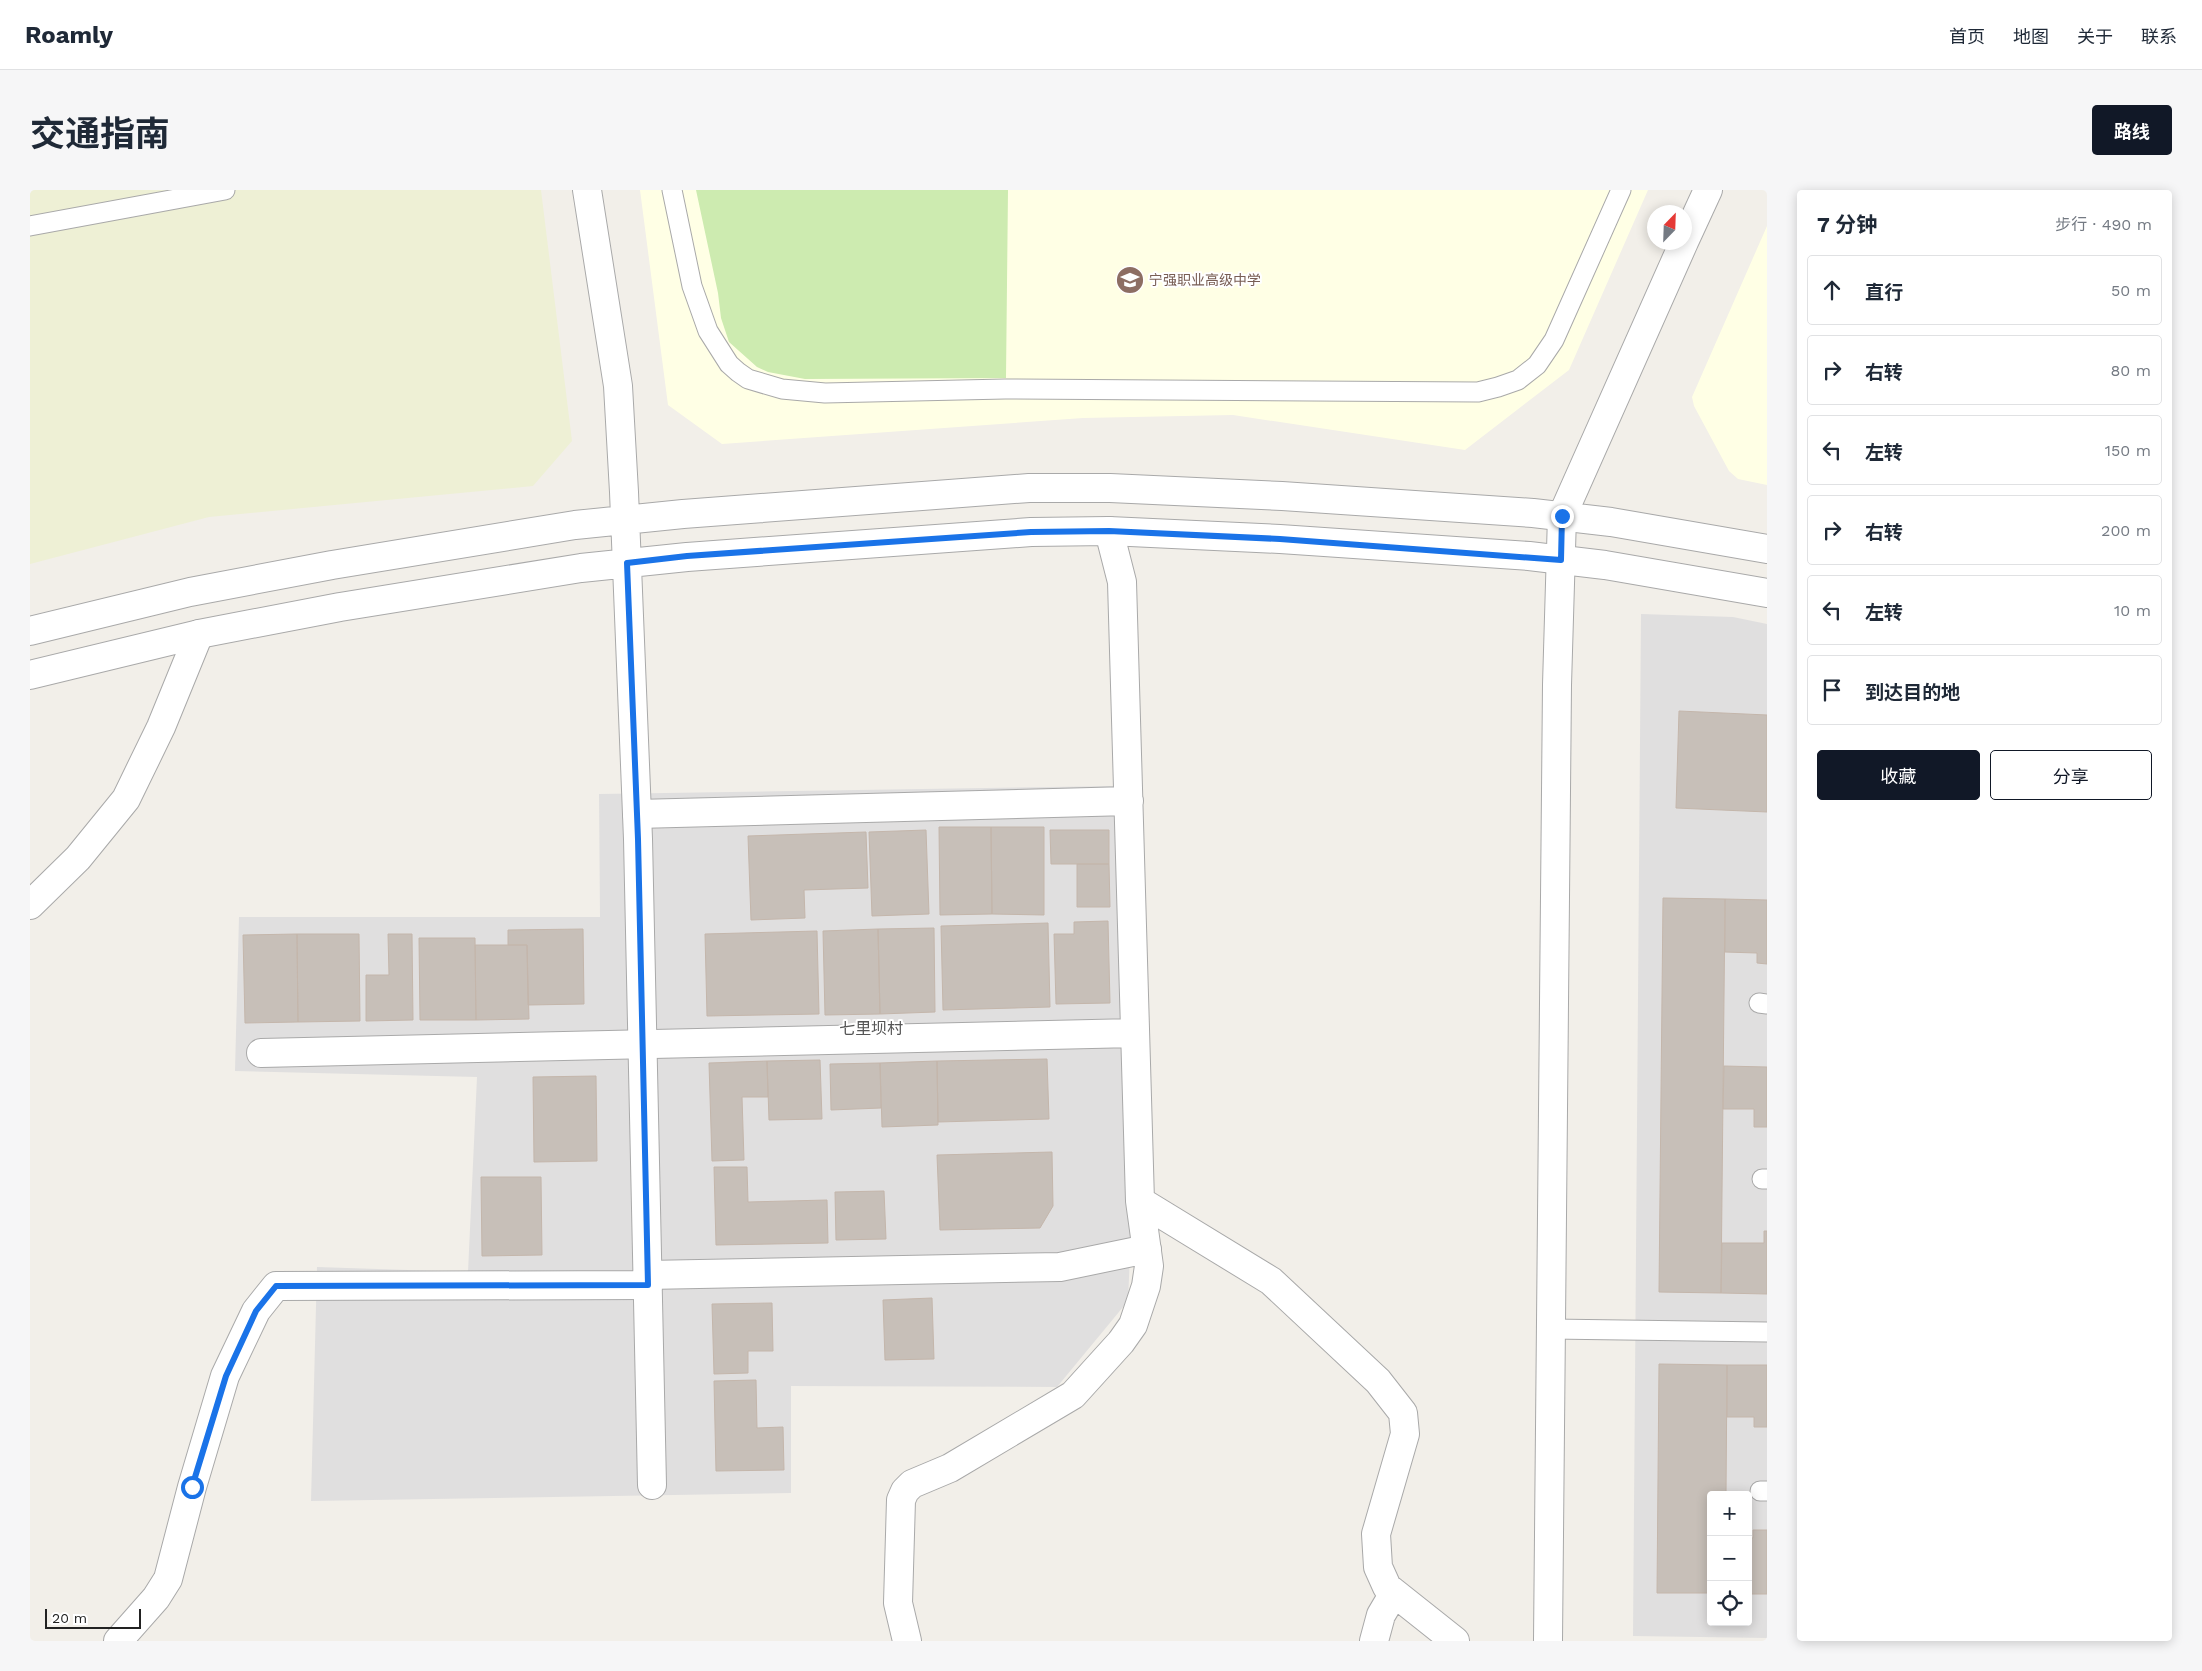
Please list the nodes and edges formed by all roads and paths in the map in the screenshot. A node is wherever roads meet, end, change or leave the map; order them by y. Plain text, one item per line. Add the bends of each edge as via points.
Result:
1 (225, 190) edge
2 (586, 190) edge
3 (672, 190) edge
4 (1621, 190) edge
5 (1708, 190) edge
6 (1692, 225) edge
7 (30, 226) edge
8 (1680, 250) edge
9 (1562, 516) junction
10 (625, 520) junction
11 (1109, 531) junction
12 (1767, 549) edge
13 (1561, 560) junction
14 (627, 563) junction
15 (1767, 593) edge
16 (30, 631) edge
17 (199, 634) junction
18 (30, 675) edge
19 (1129, 801) junction
20 (637, 814) junction
21 (30, 905) edge
22 (1135, 1033) junction
23 (643, 1044) junction
24 (261, 1053) dead end
25 (1140, 1201) junction
26 (1147, 1249) junction
27 (648, 1280) junction
28 (1551, 1329) junction
29 (1767, 1332) edge
30 (652, 1485) dead end
31 (1394, 1593) junction
32 (118, 1641) edge
33 (907, 1641) edge
34 (1374, 1641) edge
35 (1455, 1641) edge
36 (1548, 1641) edge

1 - 7 lane
2 - 10 street via 618,386
3 - 4 lane via 692,286 708,331 729,364 748,379 782,389 825,393 1005,389 1478,392 1498,387 1518,380 1537,365 1554,340
5 - 6 street
8 - 9 street
9 - 10 street via 1282,496 1110,488 1029,488
9 - 12 street
9 - 13 street
10 - 14 street
10 - 16 street via 575,525 247,581
11 - 13 street via 1280,539
11 - 14 street via 1031,532
11 - 19 street via 1122,582
13 - 15 street
13 - 28 street
14 - 17 street via 340,607
14 - 20 street
17 - 18 street
17 - 21 street via 126,799 78,858
19 - 20 street
19 - 22 street
20 - 23 street
22 - 23 street
22 - 25 street
23 - 24 street
23 - 27 street
25 - 26 street
25 - 31 street via 1271,1281 1378,1381 1403,1412 1405,1434 1375,1545 1378,1567 1387,1587
26 - 27 street via 1060,1267
26 - 33 street via 1146,1286 1133,1325 1073,1394 950,1468 912,1484 905,1491 901,1500 898,1603
27 - 30 street
27 - 32 street via 276,1286 256,1311 226,1376 168,1579 156,1598
28 - 29 lane
28 - 36 street
31 - 34 street via 1381,1616
31 - 35 street

